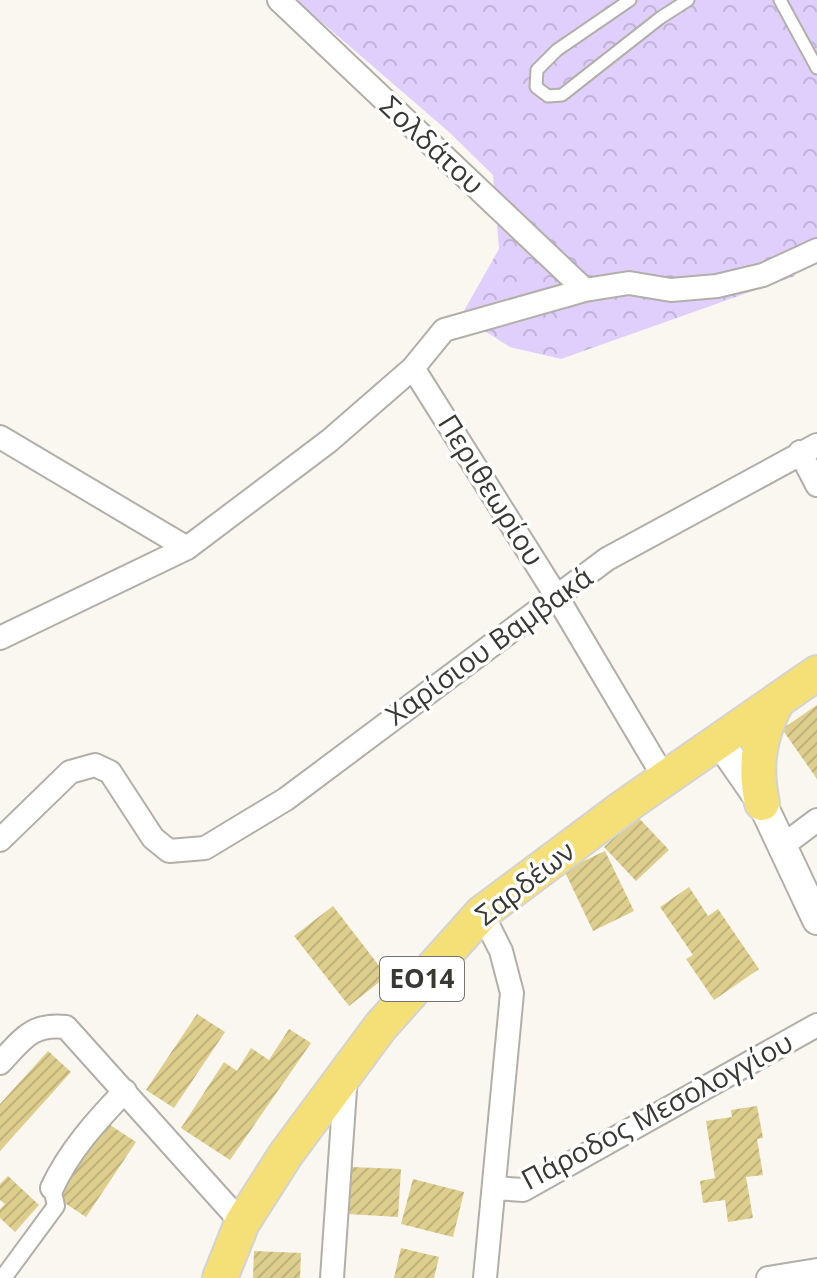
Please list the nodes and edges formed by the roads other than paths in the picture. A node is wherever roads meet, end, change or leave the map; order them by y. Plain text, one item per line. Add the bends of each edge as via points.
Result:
1 (279, 0) edge
2 (630, 0) edge
3 (688, 0) edge
4 (780, 0) edge
5 (817, 68) edge
6 (817, 250) edge
7 (585, 290) junction
8 (413, 368) junction
9 (0, 437) edge
10 (808, 448) edge
11 (817, 485) edge
12 (187, 548) junction
13 (557, 597) junction
14 (0, 638) edge
15 (817, 673) edge
16 (777, 701) junction
17 (711, 746) junction
18 (665, 779) junction
19 (762, 803) junction
20 (817, 820) edge
21 (0, 840) edge
22 (781, 847) junction
23 (482, 913) junction
24 (817, 920) edge
25 (817, 1025) edge
26 (0, 1063) edge
27 (346, 1070) junction
28 (125, 1091) junction
29 (52, 1188) joint
30 (495, 1188) junction
31 (242, 1223) junction
32 (817, 1270) edge
33 (3, 1278) edge
34 (220, 1278) edge
35 (332, 1278) edge
36 (485, 1278) edge
37 (768, 1278) edge

1 - 7 street, Σολδάτου
2 - 3 lane via 557,50 537,70 536,87 548,96 562,95
4 - 5 lane
6 - 7 street via 763,275 717,286 671,290 629,283
7 - 8 street via 444,330
8 - 12 street via 329,441
8 - 13 street, Περιθεωρίου
9 - 12 street
10 - 11 street
10 - 13 street, Χαρίσιου Βαμβακά via 607,559
12 - 14 street
13 - 18 street, Περιθεωρίου
13 - 21 street, Χαρίσιου Βαμβακά via 286,799 205,848 169,851 153,838 110,772 95,765 70,772
15 - 16 main road, Σαρδέων / ΕΟ14
16 - 17 main road, Σαρδέων / ΕΟ14
16 - 19 main road via 758,753
17 - 18 main road, Σαρδέων / ΕΟ14
17 - 19 street
17 - 22 street via 746,812
18 - 23 main road, Σαρδέων / ΕΟ14
19 - 22 street
20 - 22 street
22 - 24 street
23 - 27 main road, Σαρδέων / ΕΟ14
23 - 30 street via 501,951 512,993
25 - 30 street, Πάροδος Μεσολογγίου via 523,1190
26 - 28 street via 30,1031 66,1027
27 - 31 main road, Σαρδέων / ΕΟ14
27 - 35 street
28 - 29 street via 62,1166
28 - 31 street
29 - 33 street via 56,1206
30 - 36 street
31 - 34 main road, Σαρδέων / ΕΟ14
32 - 37 street

